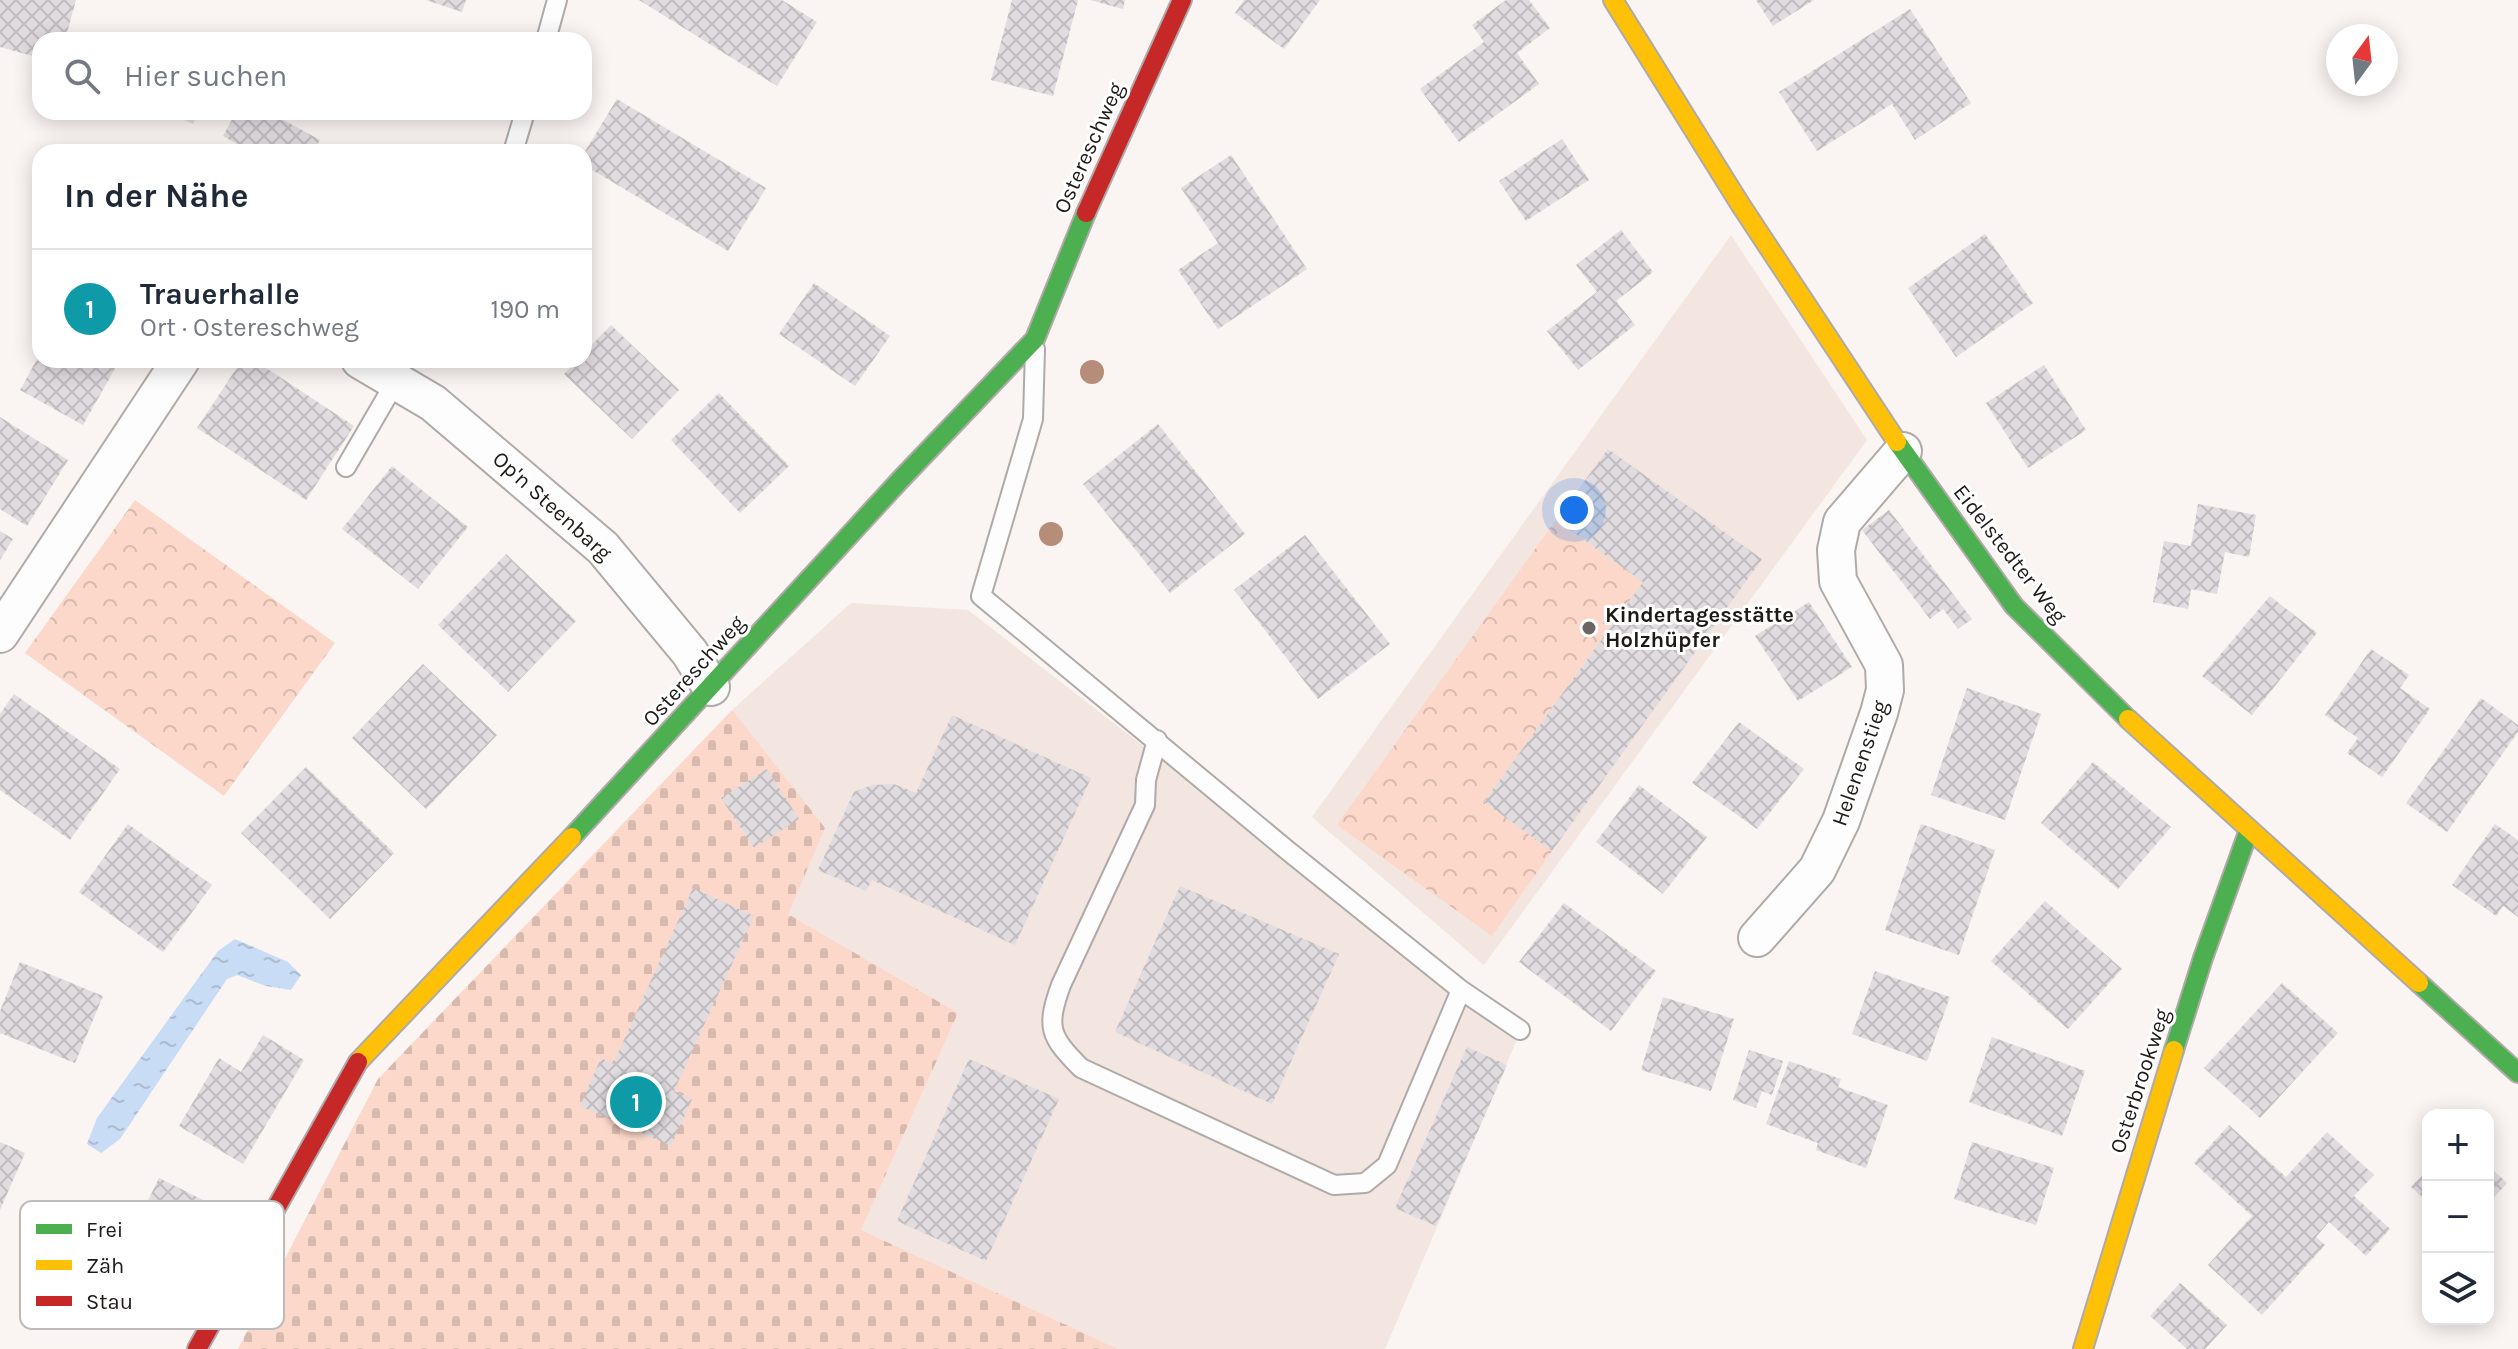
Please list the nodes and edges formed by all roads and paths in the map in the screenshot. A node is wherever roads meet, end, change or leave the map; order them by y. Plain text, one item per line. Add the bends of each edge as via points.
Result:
1 (557, 0) edge
2 (1182, 0) edge
3 (1613, 0) edge
4 (548, 32) edge
5 (523, 120) edge
6 (515, 144) edge
7 (1035, 339) junction
8 (176, 368) edge
9 (374, 368) edge
10 (396, 381) junction
11 (1903, 451) junction
12 (346, 467) dead end
13 (0, 634) edge
14 (711, 687) junction
15 (1157, 740) junction
16 (2249, 830) junction
17 (1757, 938) dead end
18 (1461, 990) junction
19 (1520, 1030) dead end
20 (2518, 1073) edge
21 (280, 1201) edge
22 (208, 1329) edge
23 (197, 1349) edge
24 (2083, 1349) edge

1 - 4 lane
2 - 7 street, Ostereschweg
3 - 11 street, Eidelstedter Weg
5 - 6 lane
7 - 14 street, Ostereschweg
7 - 15 lane via 1033,419 981,596
8 - 13 street
9 - 10 street, Op'n Steenbarg
10 - 12 lane
10 - 14 street, Op'n Steenbarg via 433,403 603,548 690,653
11 - 16 street, Eidelstedter Weg via 2014,606
11 - 17 street, Helenenstieg via 1842,522 1836,550 1838,581 1884,665 1879,713 1841,821 1817,870
14 - 21 street, Ostereschweg via 361,1057
15 - 18 lane
15 - 18 lane via 1145,805 1051,1014 1059,1046 1081,1068 1334,1185 1365,1183 1387,1165
16 - 20 street, Eidelstedter Weg
16 - 24 street, Osterbrookweg
18 - 19 lane
22 - 23 street, Ostereschweg

